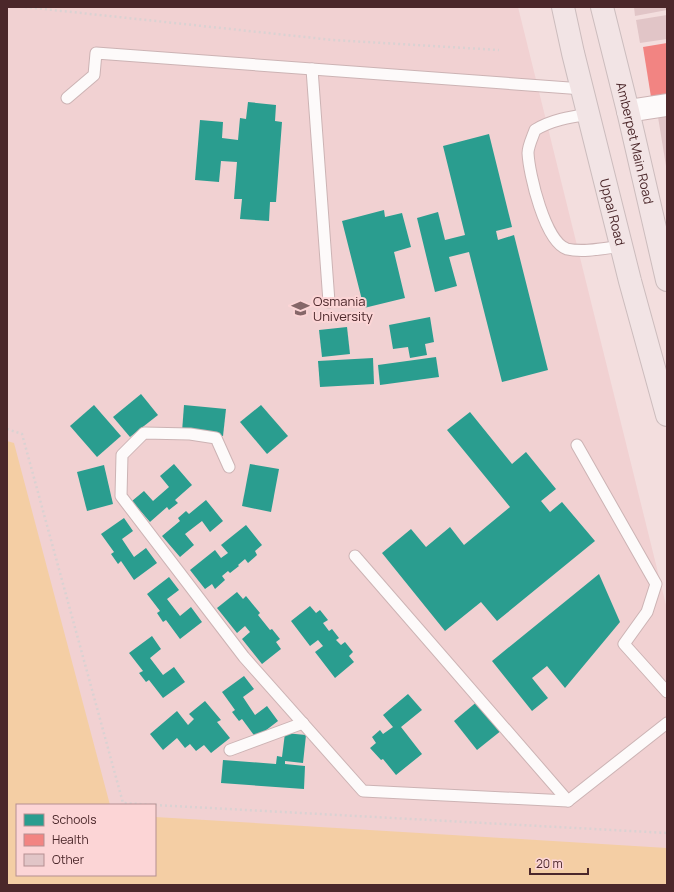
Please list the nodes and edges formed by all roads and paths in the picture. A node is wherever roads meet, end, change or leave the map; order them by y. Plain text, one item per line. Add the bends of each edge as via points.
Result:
1 (25, 7) edge
2 (563, 7) edge
3 (602, 7) edge
4 (498, 50) dead end
5 (312, 69) junction
6 (583, 88) junction
7 (66, 98) dead end
8 (667, 105) edge
9 (628, 112) junction
10 (589, 114) junction
11 (622, 246) junction
12 (667, 277) edge
13 (329, 302) dead end
14 (667, 415) edge
15 (7, 429) edge
16 (577, 445) dead end
17 (229, 467) dead end
18 (355, 556) dead end
19 (667, 692) edge
20 (303, 723) junction
21 (667, 723) edge
22 (230, 750) dead end
23 (568, 801) junction
24 (139, 804) edge
25 (156, 805) edge
26 (667, 833) edge

1 - 4 path via 333,40
2 - 6 highway, Uppal Road
3 - 9 highway, Amberpet Main Road
5 - 6 lane
5 - 7 lane via 96,53 94,75
5 - 13 lane
6 - 10 highway, Uppal Road
8 - 9 street
9 - 12 highway, Amberpet Main Road
10 - 11 highway, Uppal Road
10 - 11 lane via 543,125 535,130 528,151 534,188 554,239 566,248 586,250
11 - 14 highway, Uppal Road
15 - 24 path via 22,434 123,803
16 - 19 lane via 656,584 647,612 624,644
17 - 20 lane via 216,438 190,434 144,433 122,455 121,496 244,657
18 - 23 lane
20 - 22 lane
20 - 23 lane via 363,790
21 - 23 lane
25 - 26 path

